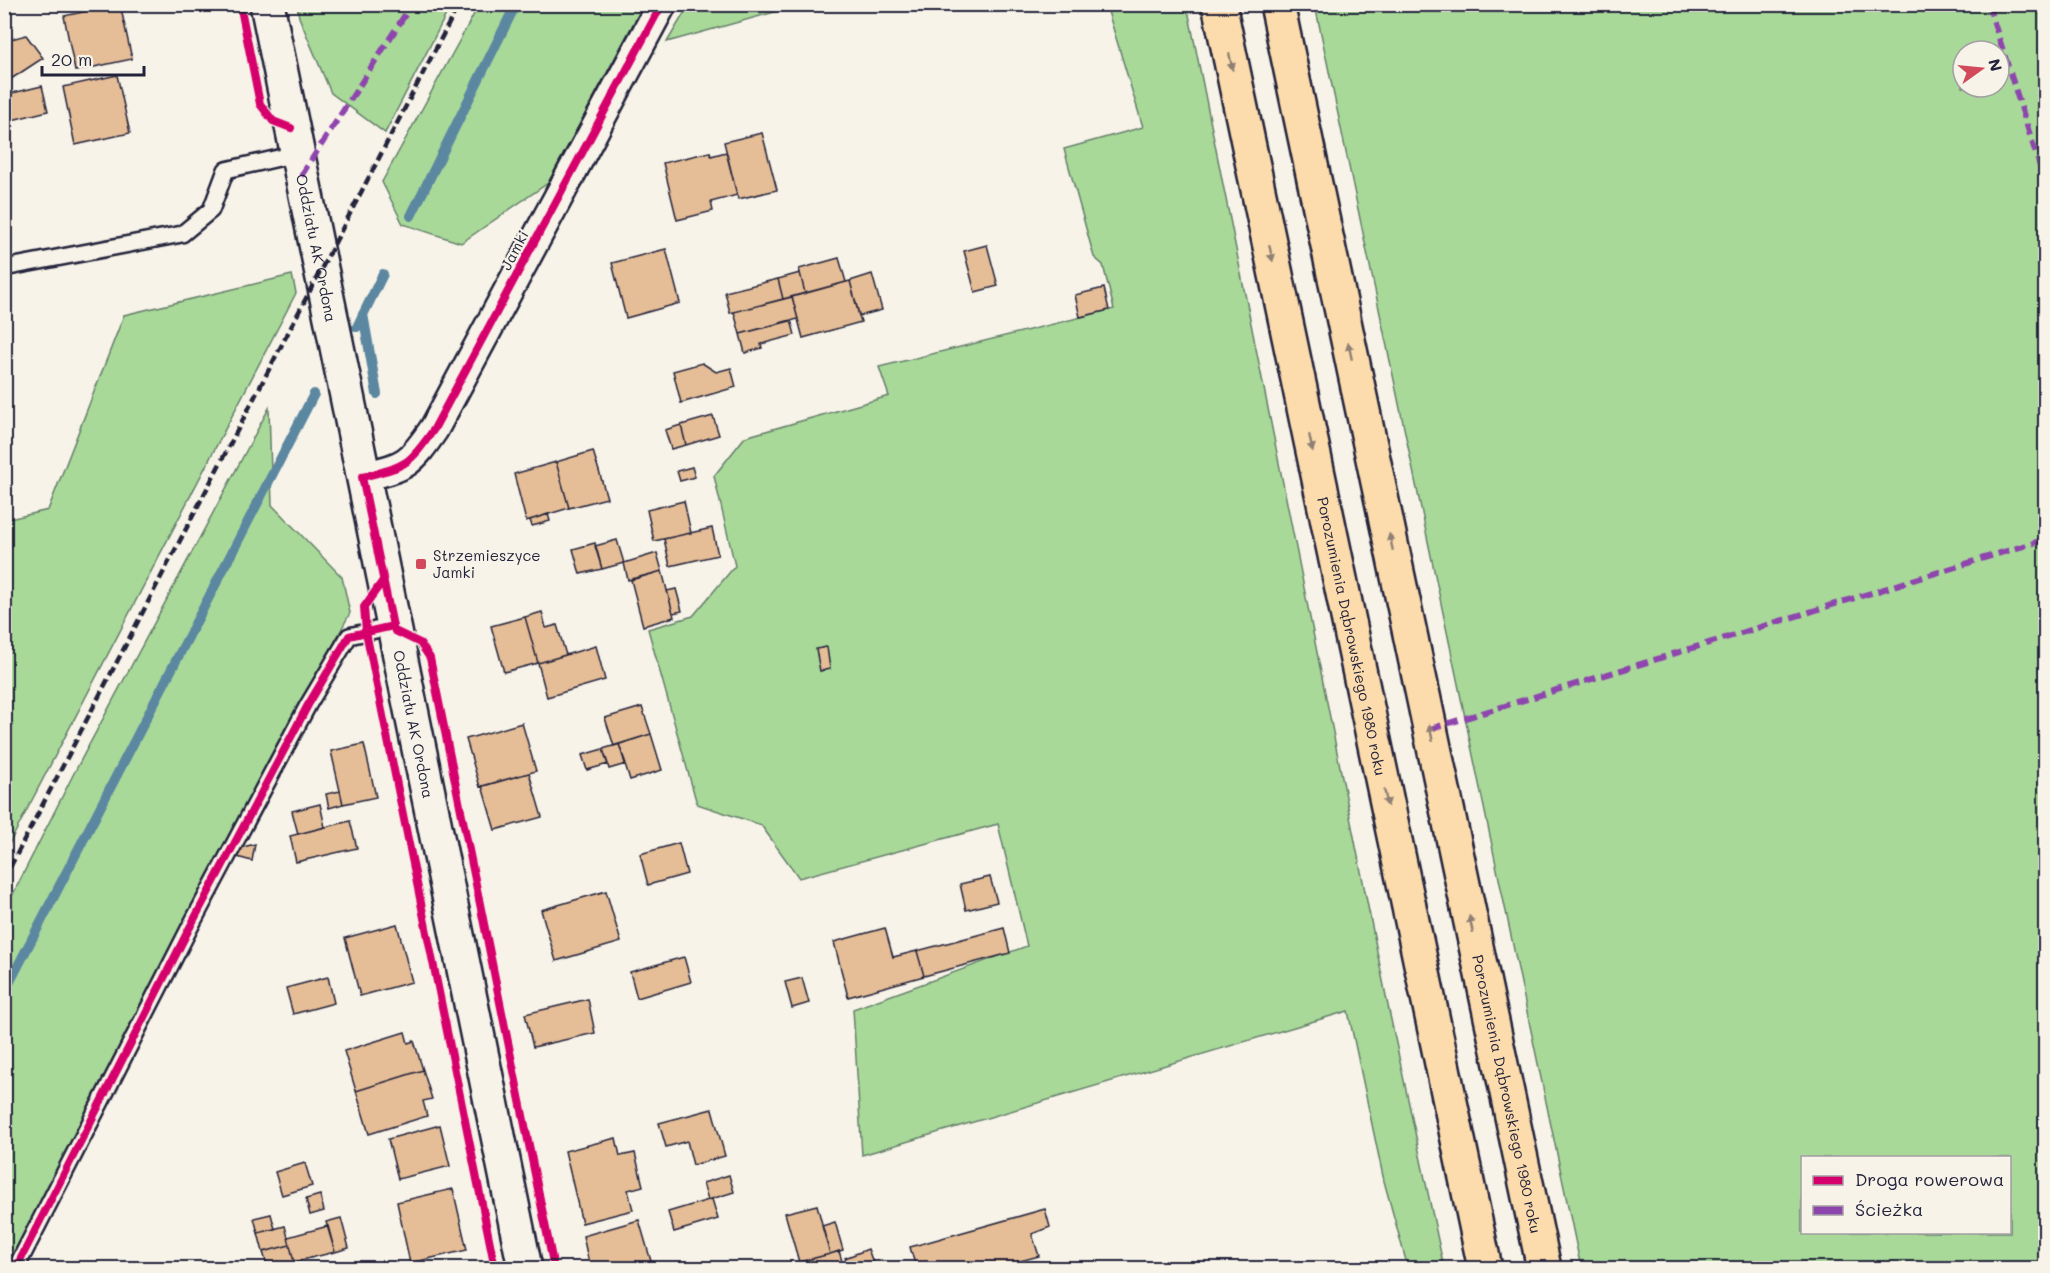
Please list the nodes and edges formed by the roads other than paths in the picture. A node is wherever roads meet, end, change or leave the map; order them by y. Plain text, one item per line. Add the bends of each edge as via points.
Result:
1 (267, 4) edge
2 (662, 4) edge
3 (1219, 4) edge
4 (1277, 4) edge
5 (296, 154) junction
6 (4, 268) edge
7 (362, 477) junction
8 (393, 626) junction
9 (16, 1269) edge
10 (525, 1269) edge
11 (1485, 1269) edge
12 (1544, 1269) edge

1 - 5 street, Oddziału AK Ordona
2 - 7 street, Jamki via 434,429 415,457 398,468
3 -> 11 main road, Porozumienia Dąbrowskiego 1980 roku
12 -> 4 main road, Porozumienia Dąbrowskiego 1980 roku
5 - 6 lane via 226,170 211,210 182,234
5 - 7 street, Oddziału AK Ordona
7 - 8 street, Oddziału AK Ordona
8 - 9 lane via 349,636 308,705
8 - 10 street, Oddziału AK Ordona

